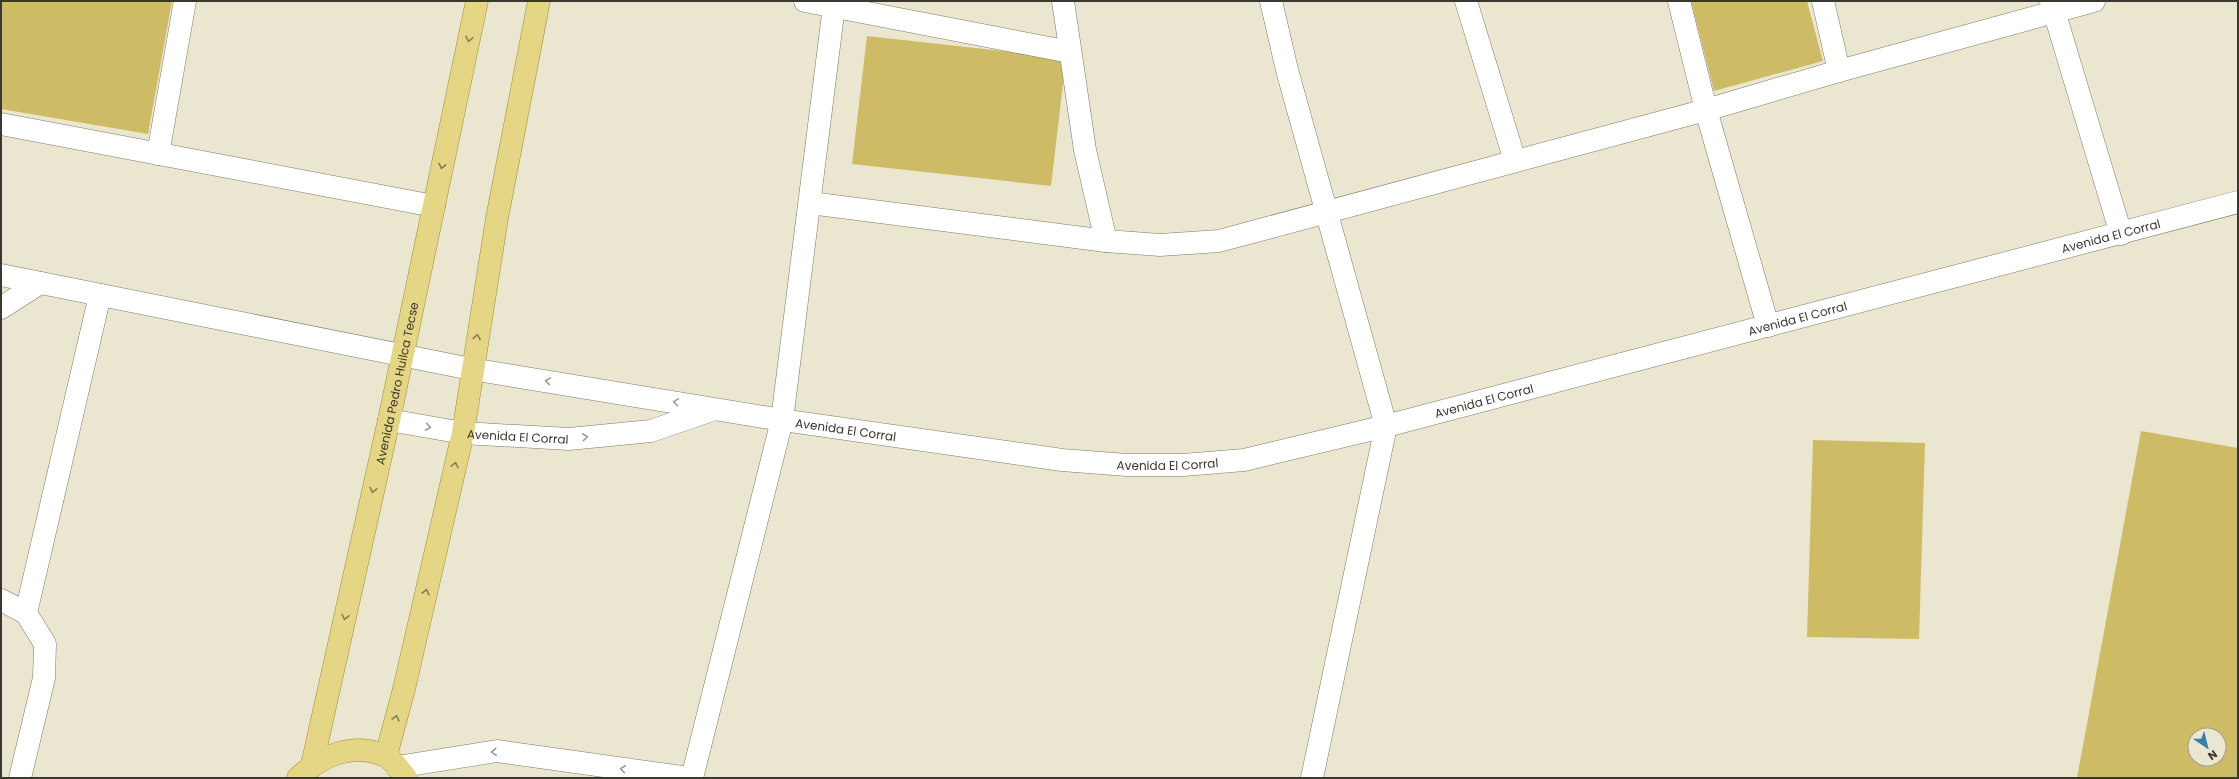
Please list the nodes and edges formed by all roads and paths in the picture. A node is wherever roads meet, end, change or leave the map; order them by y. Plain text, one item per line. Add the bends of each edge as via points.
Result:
1 (185, 1) edge
2 (477, 1) edge
3 (539, 1) edge
4 (805, 1) edge
5 (1063, 1) edge
6 (1271, 1) edge
7 (1466, 1) edge
8 (1679, 1) edge
9 (1823, 1) edge
10 (2094, 1) edge
11 (834, 6) junction
12 (2053, 7) edge
13 (1070, 52) junction
14 (1839, 71) junction
15 (1706, 110) junction
16 (1, 124) edge
17 (158, 154) junction
18 (1515, 161) junction
19 (2238, 202) edge
20 (810, 203) junction
21 (434, 206) junction
22 (1326, 212) junction
23 (2121, 234) junction
24 (1106, 241) junction
25 (1, 275) edge
26 (40, 283) junction
27 (100, 295) junction
28 (1, 308) edge
29 (1768, 326) junction
30 (402, 356) junction
31 (472, 369) junction
32 (715, 409) junction
33 (389, 420) junction
34 (782, 420) junction
35 (1386, 426) junction
36 (463, 433) junction
37 (1, 600) edge
38 (26, 613) junction
39 (396, 767) edge
40 (305, 771) edge
41 (20, 778) edge
42 (690, 778) edge
43 (1312, 778) edge

1 - 17 street
2 -> 21 main road, Avenida Pedro Huilca Tecse
31 -> 3 main road via 497,218
4 - 11 street
5 - 13 street
6 - 22 street
7 - 18 street
8 - 15 street
9 - 14 street
10 - 12 street
11 - 13 street
11 - 20 street
12 - 14 street
12 - 23 street
13 - 24 street via 1085,150
14 - 15 street
15 - 18 street
15 - 29 street
16 - 17 street
17 - 21 street
18 - 22 street
19 - 23 street, Avenida El Corral
20 - 24 street
20 - 34 street
21 - 30 main road, Avenida Pedro Huilca Tecse
22 - 24 street via 1219,241 1160,245
22 - 35 street
23 - 29 street, Avenida El Corral
25 - 26 street, Avenida El Corral
26 - 27 street, Avenida El Corral
26 - 28 street
27 - 30 street, Avenida El Corral
27 - 38 street
29 - 35 street, Avenida El Corral
30 - 31 street, Avenida El Corral
30 - 33 main road, Avenida Pedro Huilca Tecse
32 -> 31 street, Avenida El Corral
31 - 36 main road
32 - 34 street, Avenida El Corral
36 -> 32 street, Avenida El Corral via 577,438 651,431
33 -> 36 street, Avenida El Corral
33 -> 40 main road, Avenida Pedro Huilca Tecse
34 - 35 street, Avenida El Corral via 1062,460 1183,465 1244,460
34 - 42 street
35 - 43 street
39 -> 36 main road via 404,689
37 - 38 street
38 - 41 street via 45,644 44,678
39 - 40 main road via 366,752 348,751 329,755
42 -> 39 street via 496,751

